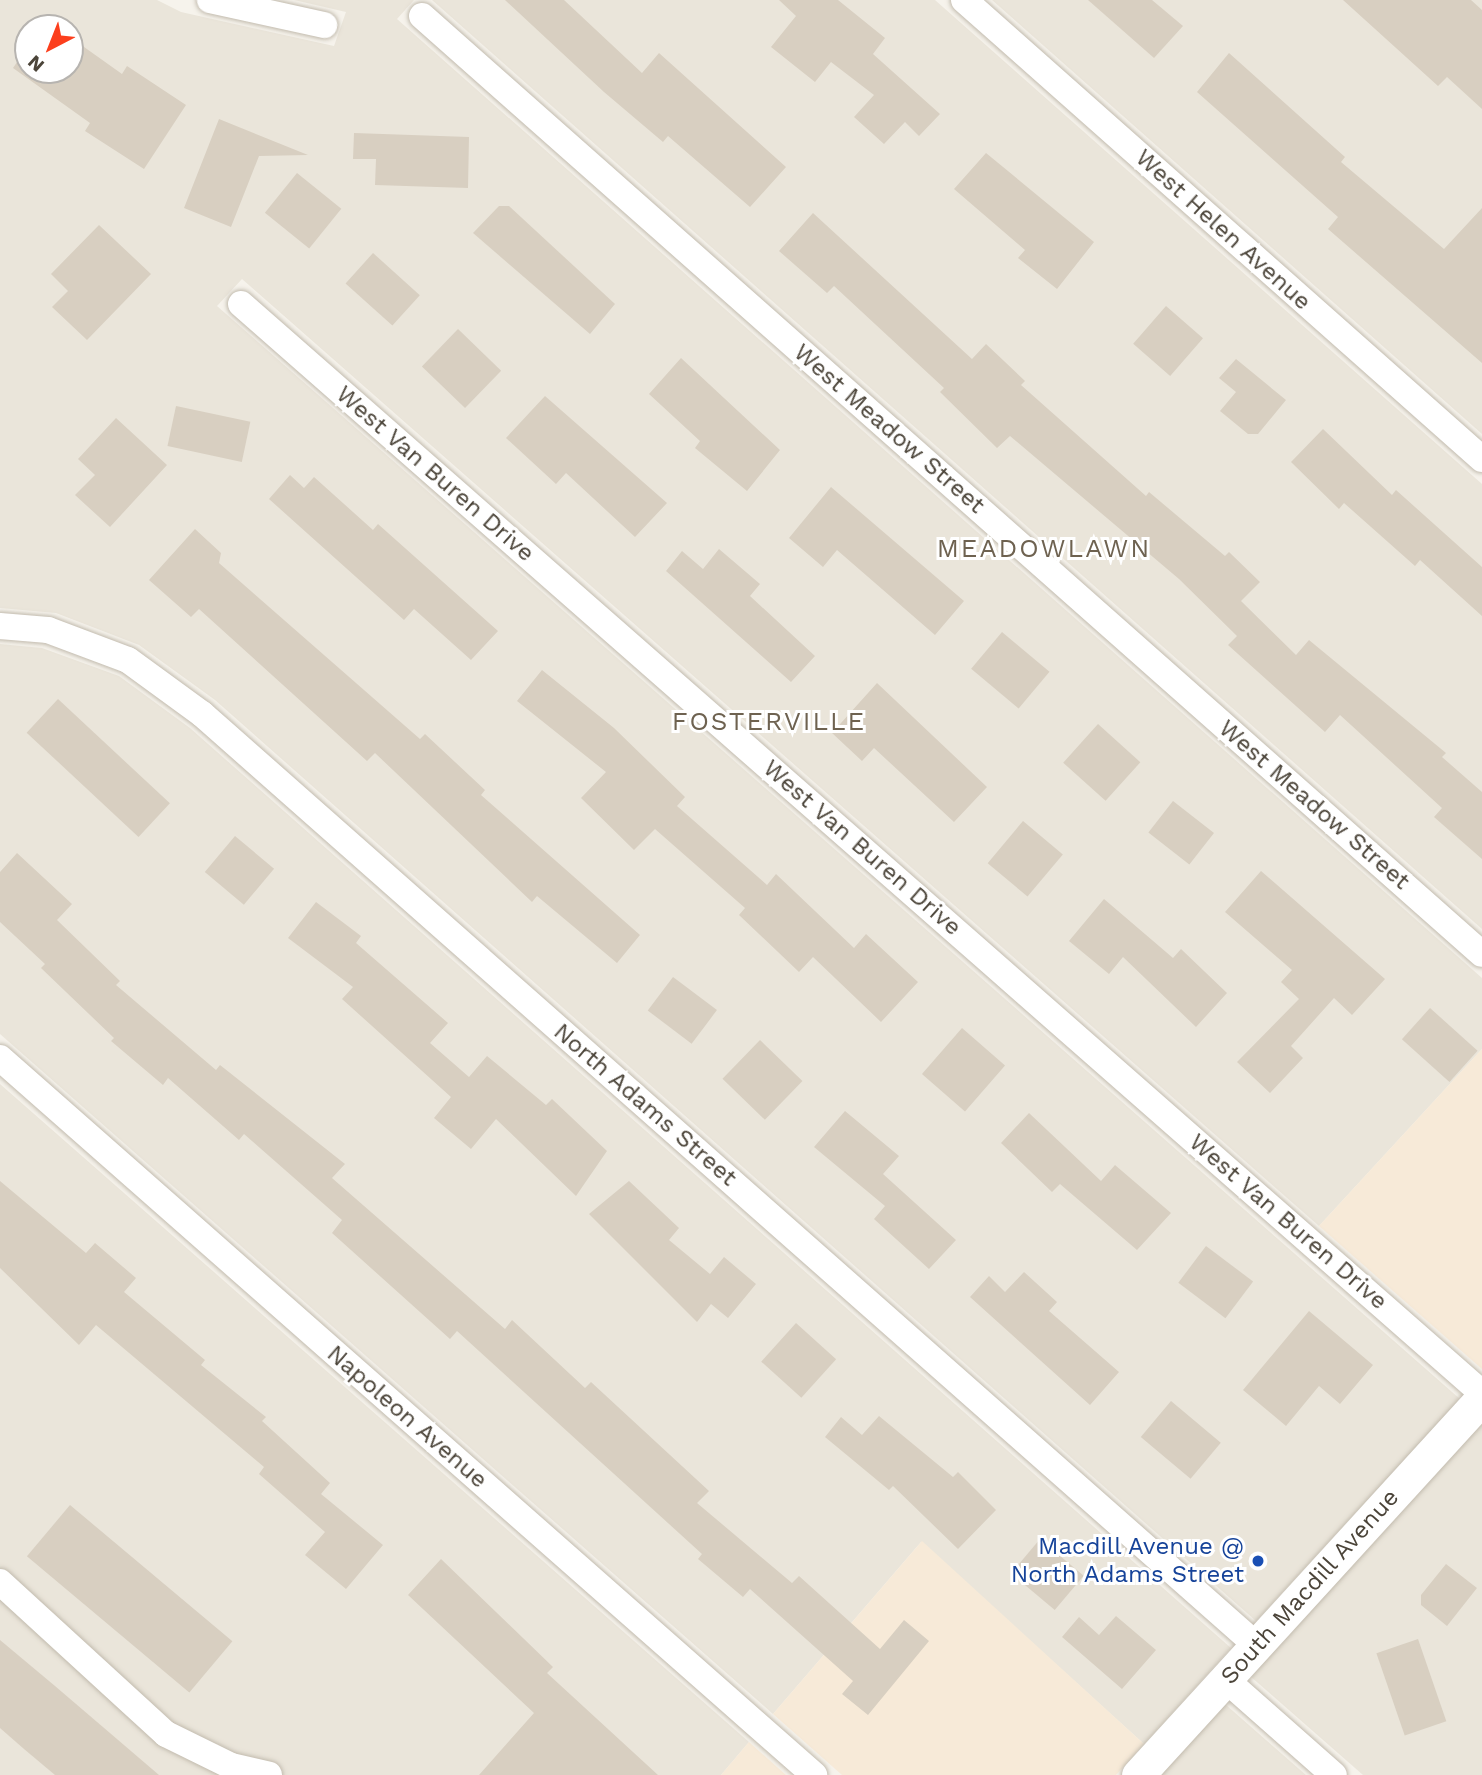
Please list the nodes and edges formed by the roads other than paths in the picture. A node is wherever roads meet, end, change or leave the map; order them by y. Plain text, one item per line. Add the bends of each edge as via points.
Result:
1 (211, 0) edge
2 (964, 0) edge
3 (422, 16) dead end
4 (324, 25) dead end
5 (241, 304) dead end
6 (1482, 459) edge
7 (0, 626) edge
8 (1482, 954) edge
9 (0, 1058) edge
10 (1482, 1396) edge
11 (0, 1582) edge
12 (1256, 1645) junction
13 (1225, 1679) junction
14 (268, 1775) edge
15 (814, 1775) edge
16 (1138, 1775) edge
17 (1334, 1775) edge

1 - 4 street
2 - 6 street, West Helen Avenue
3 - 8 street, West Meadow Street
5 - 10 street, West Van Buren Drive
7 - 12 street, North Adams Street via 48,630 128,660 202,714
9 - 15 street, Napoleon Avenue
10 - 12 street, South Macdill Avenue
11 - 14 street via 166,1734 231,1766
12 - 13 street, South Macdill Avenue
13 - 16 street, South Macdill Avenue
13 - 17 street

